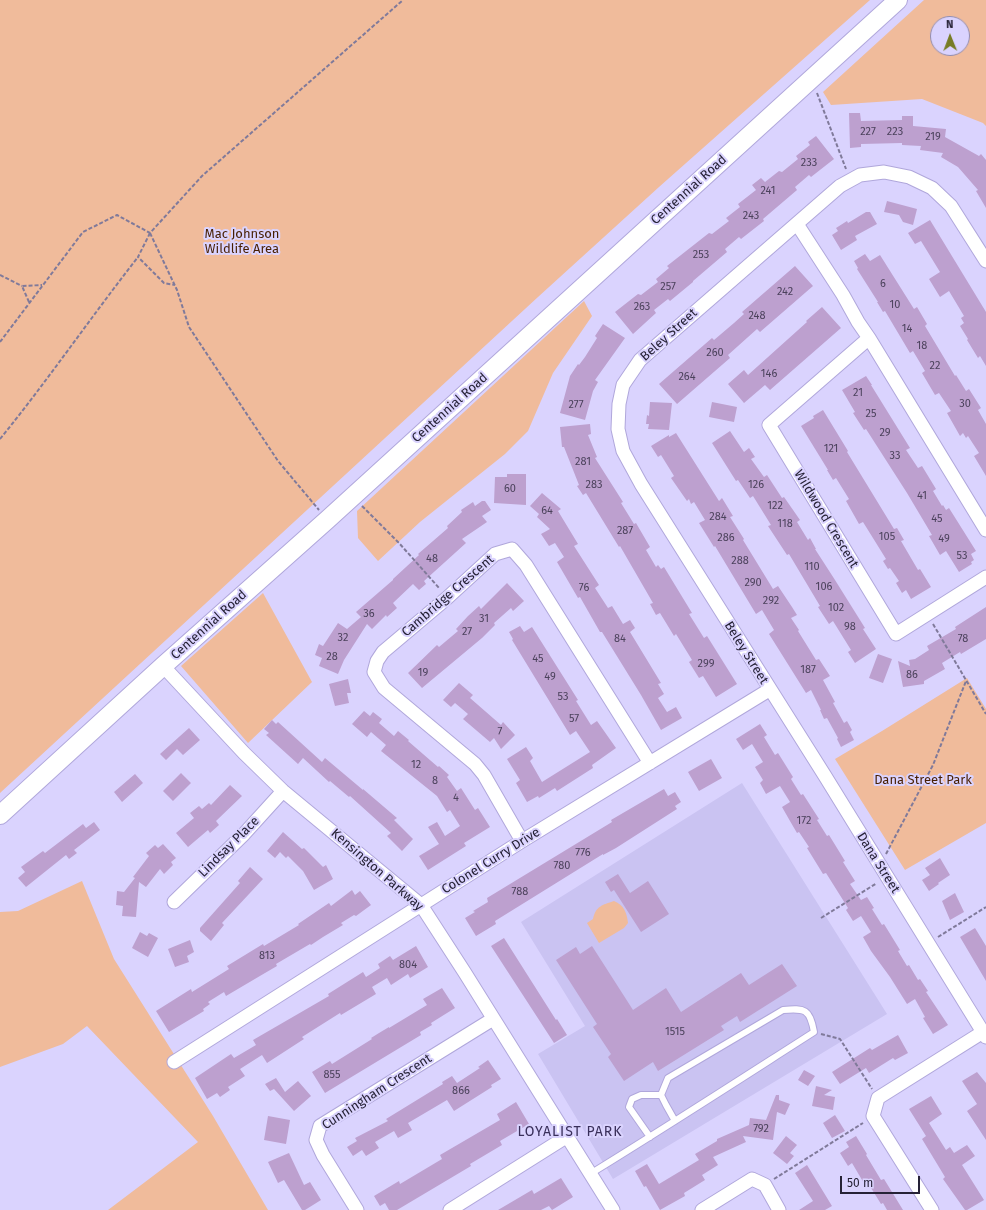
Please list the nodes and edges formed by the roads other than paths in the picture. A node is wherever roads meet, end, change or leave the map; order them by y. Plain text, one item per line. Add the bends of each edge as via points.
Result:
1 (898, 0) edge
2 (797, 224) junction
3 (986, 261) edge
4 (869, 338) junction
5 (986, 530) edge
6 (986, 577) edge
7 (163, 666) junction
8 (769, 690) junction
9 (650, 763) junction
10 (283, 791) junction
11 (0, 815) edge
12 (522, 841) junction
13 (174, 902) dead end
14 (421, 905) junction
15 (493, 1019) junction
16 (984, 1035) edge
17 (174, 1062) dead end
18 (661, 1095) junction
19 (675, 1121) junction
20 (566, 1137) junction
21 (650, 1137) junction
22 (590, 1174) junction
23 (357, 1210) edge
24 (450, 1210) edge
25 (612, 1210) edge
26 (702, 1210) edge
27 (780, 1210) edge
28 (932, 1210) edge

1 - 7 main road, Centennial Road via 353,497
2 - 3 street, Beley Street via 850,180 860,175 884,172 909,177 932,188 951,206
2 - 4 street
2 - 8 street, Beley Street via 640,360 623,384 619,404 618,429 623,452
4 - 5 street
4 - 6 street, Wildwood Crescent via 769,425 896,634
7 - 10 street, Kensington Parkway
7 - 11 main road, Centennial Road
8 - 9 street, Colonel Curry Drive
8 - 16 street, Dana Street
9 - 12 street, Colonel Curry Drive
9 - 12 street, Cambridge Crescent via 526,565 512,549 496,554 383,652 374,672 384,688 475,764
10 - 13 street, Lindsay Place via 244,834
10 - 14 street, Kensington Parkway
12 - 14 street, Colonel Curry Drive
14 - 15 street, Kensington Parkway
14 - 17 street, Colonel Curry Drive
15 - 20 street, Kensington Parkway
15 - 23 street, Cunningham Crescent via 320,1126 316,1140 323,1156
16 - 28 street via 878,1098 873,1116
18 - 19 lane
18 - 19 lane via 668,1078 783,1010 805,1010 812,1018 814,1032
18 - 21 lane via 641,1095 632,1099 629,1107
19 - 21 lane
20 - 22 street, Kensington Parkway
20 - 24 street
21 - 22 lane
22 - 25 street, Kensington Parkway
26 - 27 street via 752,1179 765,1185

